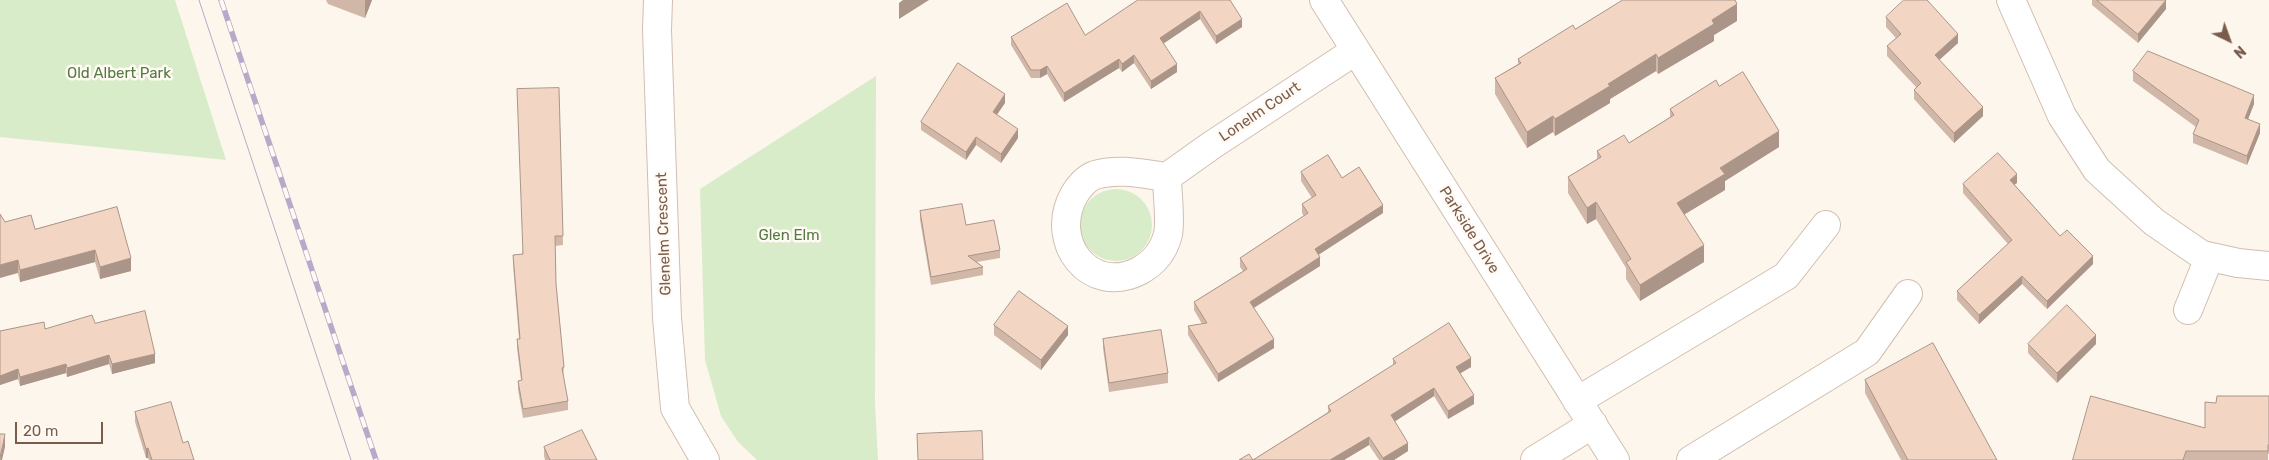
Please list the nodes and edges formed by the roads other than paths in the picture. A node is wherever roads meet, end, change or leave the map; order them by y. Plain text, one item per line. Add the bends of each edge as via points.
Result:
1 (658, 0) edge
2 (1324, 0) edge
3 (2011, 0) edge
4 (1355, 51) junction
5 (1167, 177) junction
6 (1826, 225) dead end
7 (2210, 258) junction
8 (2269, 266) edge
9 (1908, 294) dead end
10 (2188, 310) dead end
11 (1577, 401) junction
12 (1593, 424) junction
13 (705, 460) edge
14 (1534, 460) edge
15 (1615, 460) edge
16 (1692, 460) edge

1 - 13 street, Glenelm Crescent via 667,318 675,408
2 - 4 street, Parkside Drive
3 - 7 street via 2062,116 2097,170 2154,222
4 - 5 street, Lonelm Court via 1219,139
4 - 11 street, Parkside Drive
5 - 5 street via 1115,172 1094,175 1078,188 1068,206 1065,221 1067,242 1074,256 1087,269 1122,278 1152,263 1163,248 1168,232
6 - 11 street via 1786,276
7 - 8 street
7 - 10 street
9 - 16 street via 1867,352
11 - 12 street, Parkside Drive
12 - 14 street
12 - 15 street, Parkside Drive

